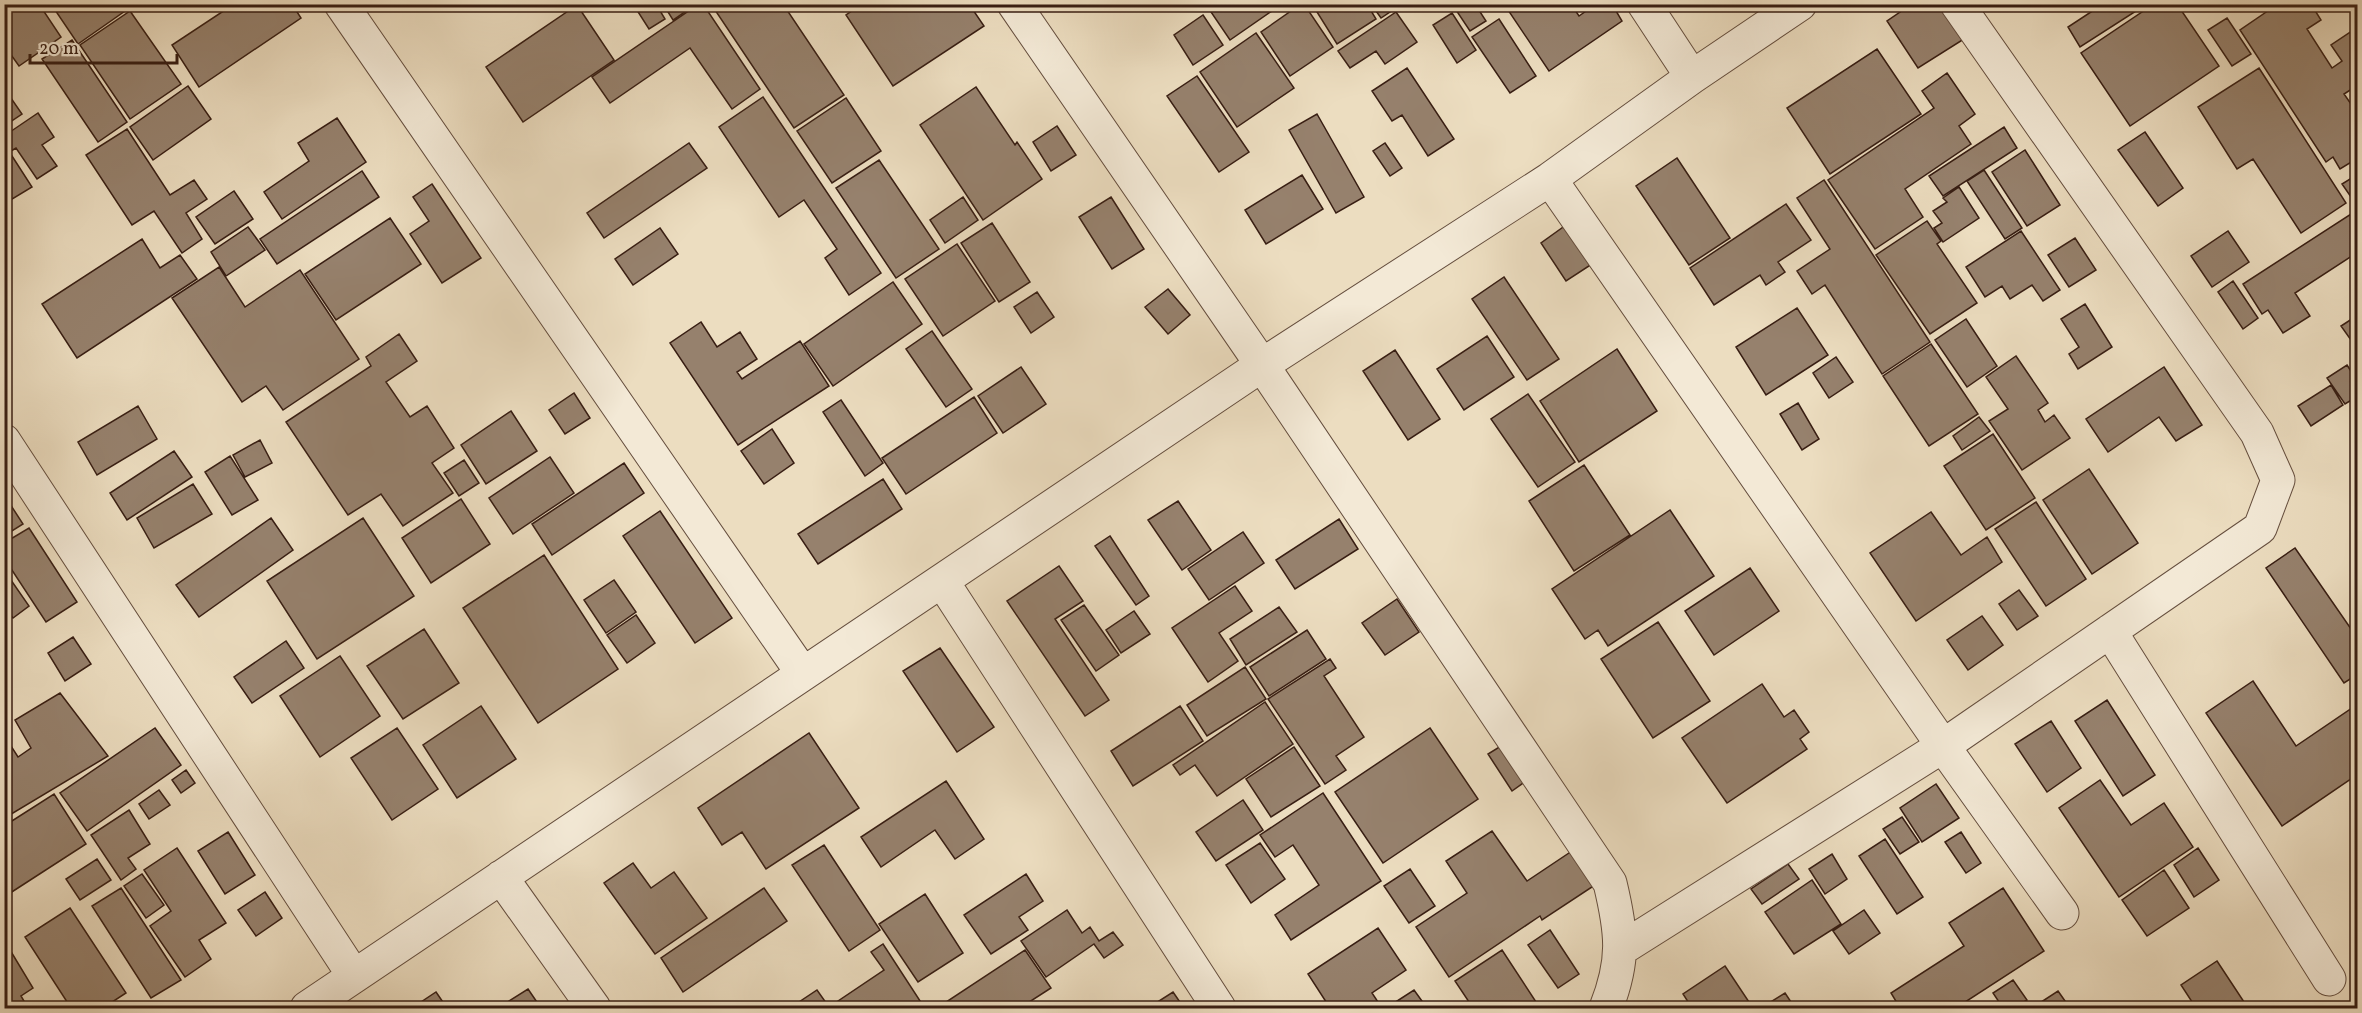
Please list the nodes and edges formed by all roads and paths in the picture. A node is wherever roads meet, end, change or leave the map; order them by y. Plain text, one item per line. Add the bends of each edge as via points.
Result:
1 (341, 4) edge
2 (1014, 4) edge
3 (1644, 4) edge
4 (1800, 4) edge
5 (1958, 4) edge
6 (1692, 77) junction
7 (1550, 179) junction
8 (1262, 365) junction
9 (4, 441) edge
10 (942, 581) junction
11 (2110, 631) junction
12 (803, 674) junction
13 (1943, 746) junction
14 (501, 878) junction
15 (2062, 913) dead end
16 (1621, 949) junction
17 (354, 976) junction
18 (2329, 979) dead end
19 (307, 1008) edge
20 (594, 1008) edge
21 (1219, 1008) edge
22 (1606, 1008) edge

1 - 12 street
2 - 8 street
3 - 6 street
4 - 6 street
5 - 11 street via 2257,433 2278,480 2260,528
6 - 7 street
7 - 8 street
7 - 13 street
8 - 10 street
8 - 16 street via 1610,884
9 - 17 street
10 - 12 street
10 - 21 street
11 - 13 street
11 - 18 street
12 - 14 street
13 - 15 street
13 - 16 street
14 - 17 street
14 - 20 street
16 - 22 street via 1616,983
17 - 19 street

